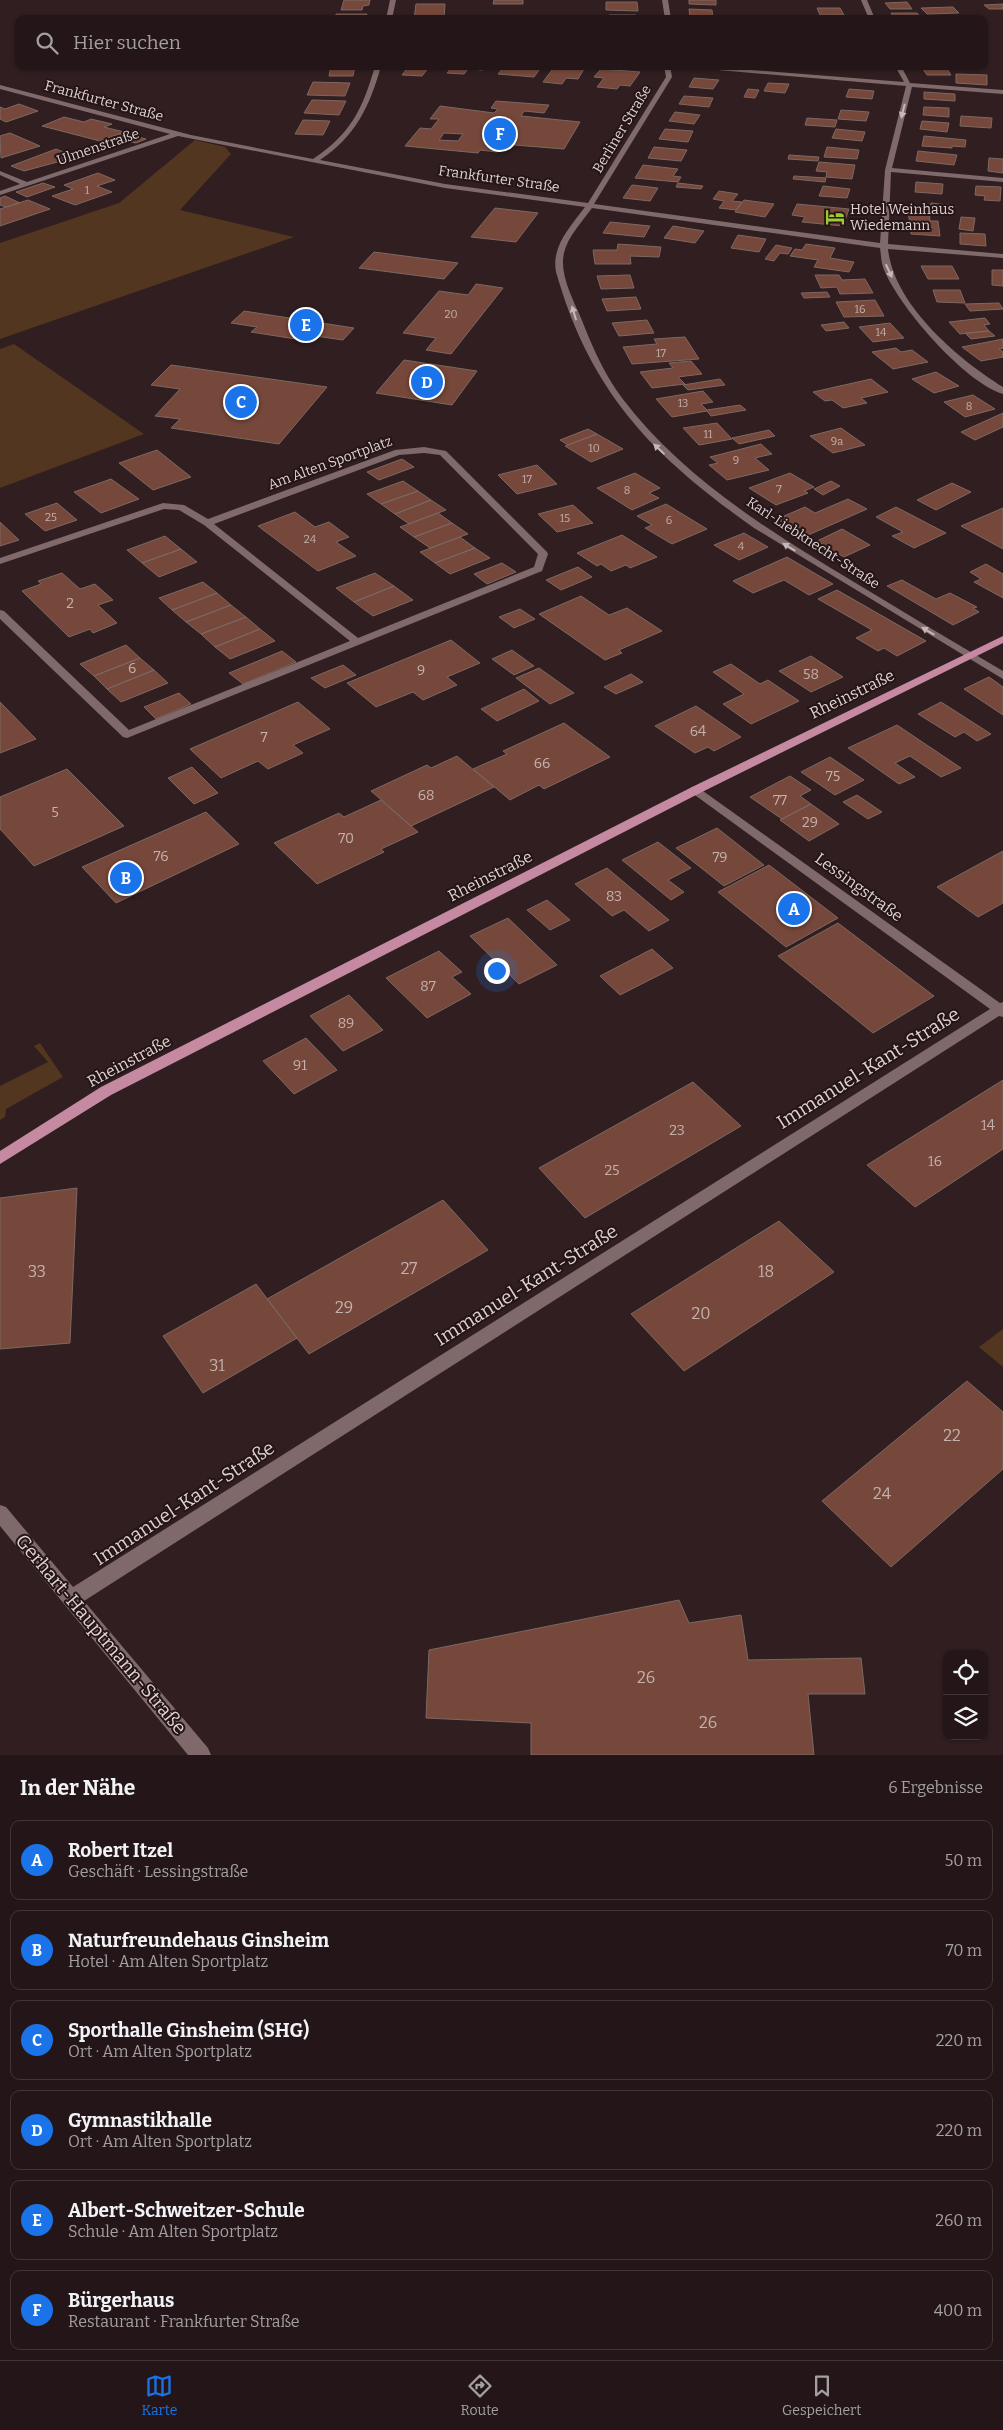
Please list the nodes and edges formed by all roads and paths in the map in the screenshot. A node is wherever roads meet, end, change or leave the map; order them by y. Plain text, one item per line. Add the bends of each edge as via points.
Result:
1 (393, 0) edge
2 (665, 0) edge
3 (864, 0) edge
4 (390, 15) edge
5 (667, 15) edge
6 (870, 15) edge
7 (377, 70) edge
8 (668, 70) edge
9 (721, 70) edge
10 (900, 70) edge
11 (910, 86) junction
12 (0, 87) edge
13 (1003, 92) edge
14 (176, 134) junction
15 (314, 161) junction
16 (888, 170) junction
17 (0, 173) edge
18 (1003, 180) edge
19 (27, 184) junction
20 (0, 193) edge
21 (591, 204) junction
22 (884, 246) junction
23 (1003, 256) edge
24 (1003, 392) edge
25 (207, 522) junction
26 (0, 562) edge
27 (0, 614) edge
28 (1003, 639) edge
29 (357, 642) junction
30 (970, 656) junction
31 (1003, 676) edge
32 (696, 790) junction
33 (1002, 1009) edge
34 (0, 1158) edge
35 (0, 1512) edge
36 (71, 1599) junction
37 (201, 1755) edge

1 - 4 street
2 - 5 street
3 - 6 street
7 - 15 street via 370,96 346,138 334,150
8 - 21 street, Berliner Straße via 669,77
9 - 11 street
10 - 11 street
11 - 13 street
11 -> 16 street
12 - 14 street, Frankfurter Straße
14 - 15 street, Frankfurter Straße
14 - 19 street, Ulmenstraße
15 - 21 street, Frankfurter Straße via 445,186
16 - 18 street
16 - 22 street
17 - 19 street
19 - 20 street, Ulmenstraße
21 - 22 street, Frankfurter Straße
30 -> 21 street, Karl-Liebknecht-Straße via 769,535 682,470 652,442 629,414 589,351 558,262 569,232
22 - 23 street, Frankfurter Straße
22 -> 24 street via 886,266 908,306 973,372
25 - 26 street via 182,507 163,506
25 - 29 street
25 - 29 street, Am Alten Sportplatz via 398,452 424,450 443,453 543,554 538,569
27 - 29 street, Am Alten Sportplatz via 126,735
28 - 30 main road, Rheinstraße
30 - 31 street, Karl-Liebknecht-Straße
30 - 32 main road, Rheinstraße
32 - 33 street, Lessingstraße
32 - 34 main road, Rheinstraße via 106,1092
33 - 36 street, Immanuel-Kant-Straße
35 - 36 street, Gerhart-Hauptmann-Straße
36 - 37 street, Gerhart-Hauptmann-Straße

